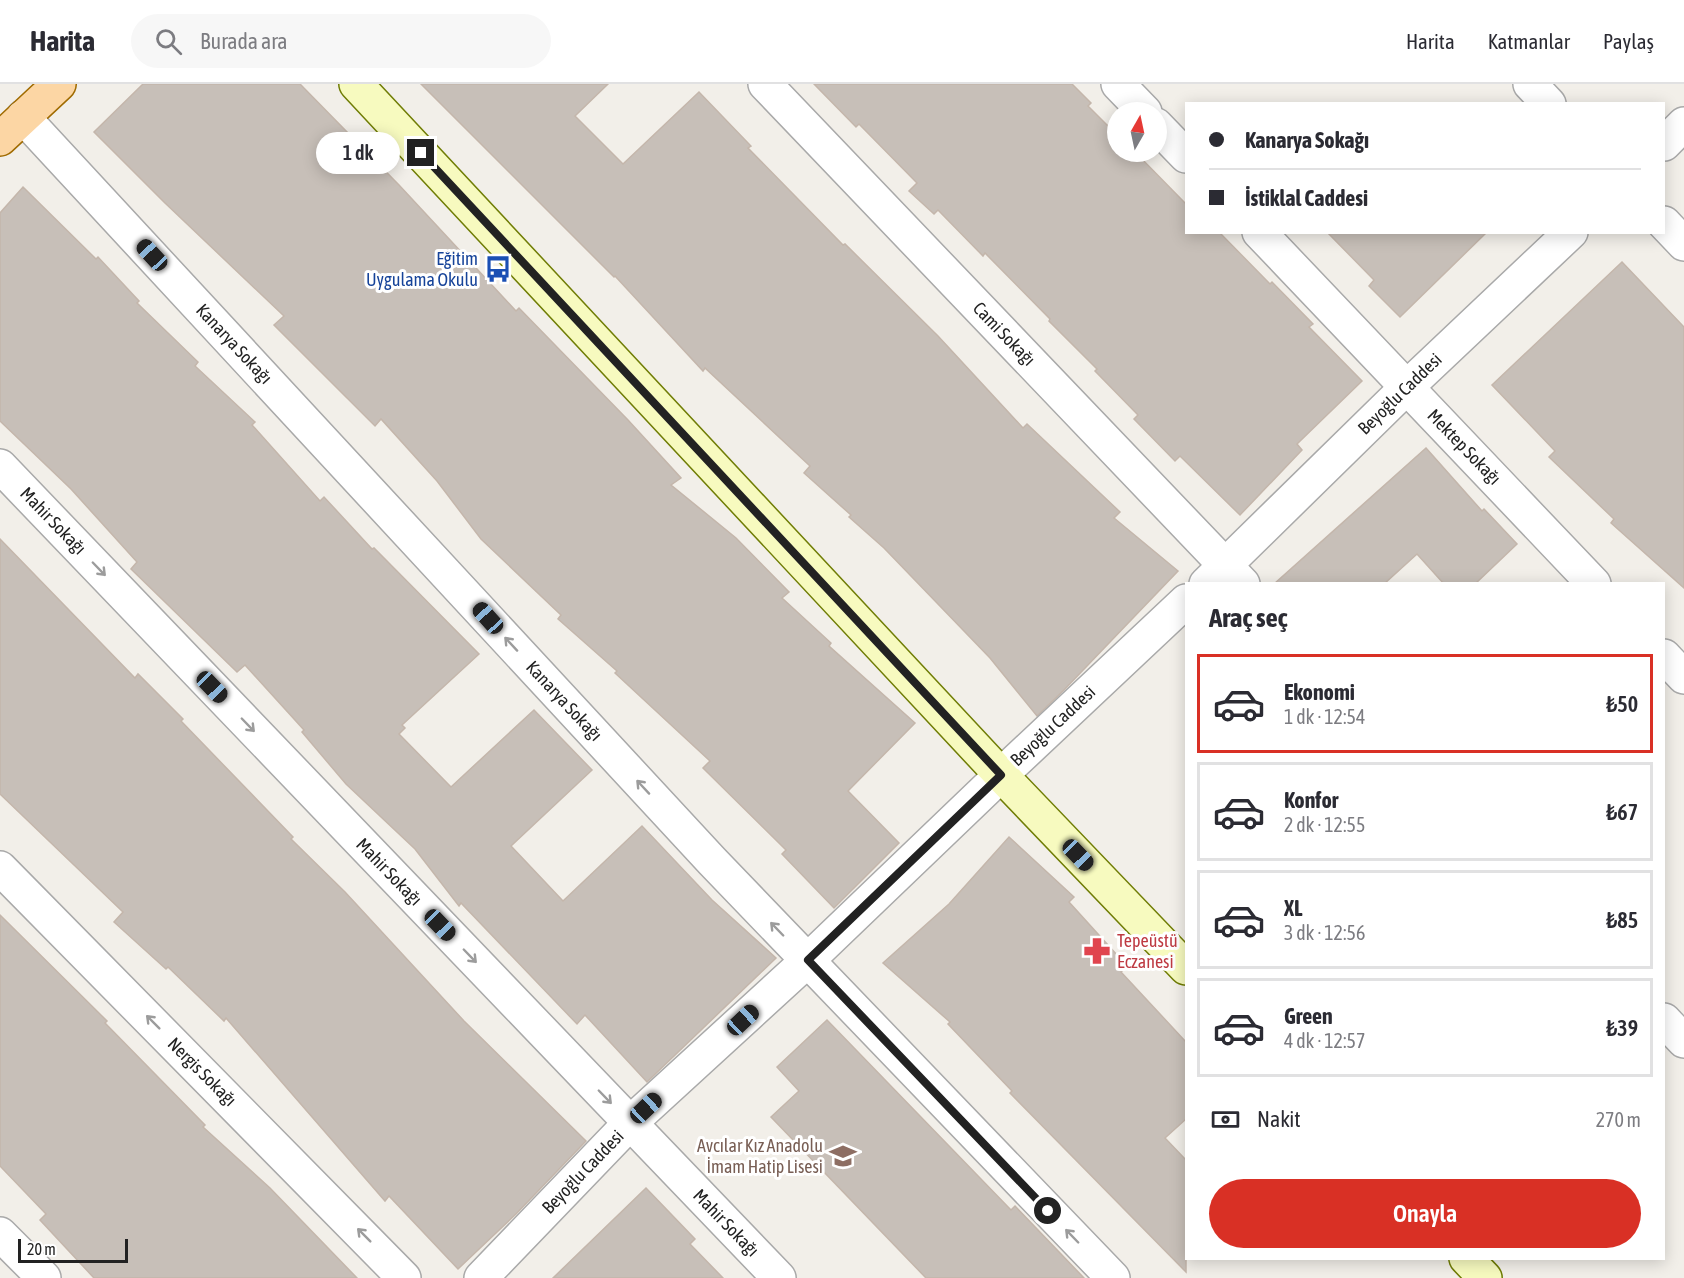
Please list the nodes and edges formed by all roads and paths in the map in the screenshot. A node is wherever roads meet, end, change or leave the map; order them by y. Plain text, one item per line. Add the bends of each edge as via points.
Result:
1 (59, 84) edge
2 (356, 84) edge
3 (765, 84) edge
4 (1118, 84) edge
5 (1530, 84) edge
6 (1135, 102) edge
7 (1547, 102) edge
8 (23, 117) junction
9 (1684, 124) edge
10 (1167, 136) edge
11 (0, 139) edge
12 (1665, 143) edge
13 (1185, 155) edge
14 (1665, 224) edge
15 (1261, 234) edge
16 (1569, 234) edge
17 (1684, 244) edge
18 (1407, 387) junction
19 (0, 466) edge
20 (1225, 577) edge
21 (1592, 582) edge
22 (1185, 602) edge
23 (1665, 657) edge
24 (1684, 677) edge
25 (1001, 775) junction
26 (0, 868) edge
27 (808, 960) junction
28 (1185, 967) edge
29 (1665, 1021) edge
30 (1684, 1041) edge
31 (630, 1123) junction
32 (0, 1234) edge
33 (1468, 1260) edge
34 (44, 1278) edge
35 (404, 1278) edge
36 (481, 1278) edge
37 (779, 1278) edge
38 (1113, 1278) edge
39 (1485, 1278) edge

1 - 8 main road
2 - 25 street
3 - 20 street, Cami Sokağı
4 - 6 street
5 - 7 street
8 - 11 main road
27 -> 8 street, Kanarya Sokağı
9 - 12 street
10 - 13 street
14 - 17 street
15 - 18 street, Mektep Sokağı
16 - 18 street, Beyoğlu Caddesi
18 - 20 street, Beyoğlu Caddesi
18 - 21 street, Mektep Sokağı
19 -> 31 street, Mahir Sokağı
22 - 25 street, Beyoğlu Caddesi
23 - 24 street
25 - 27 street, Beyoğlu Caddesi
25 - 28 street
35 -> 26 street, Nergis Sokağı
27 - 31 street, Beyoğlu Caddesi
38 -> 27 street, Kanarya Sokağı
29 - 30 street
31 - 36 street, Beyoğlu Caddesi
31 - 37 street, Mahir Sokağı
32 - 34 street
33 - 39 street

